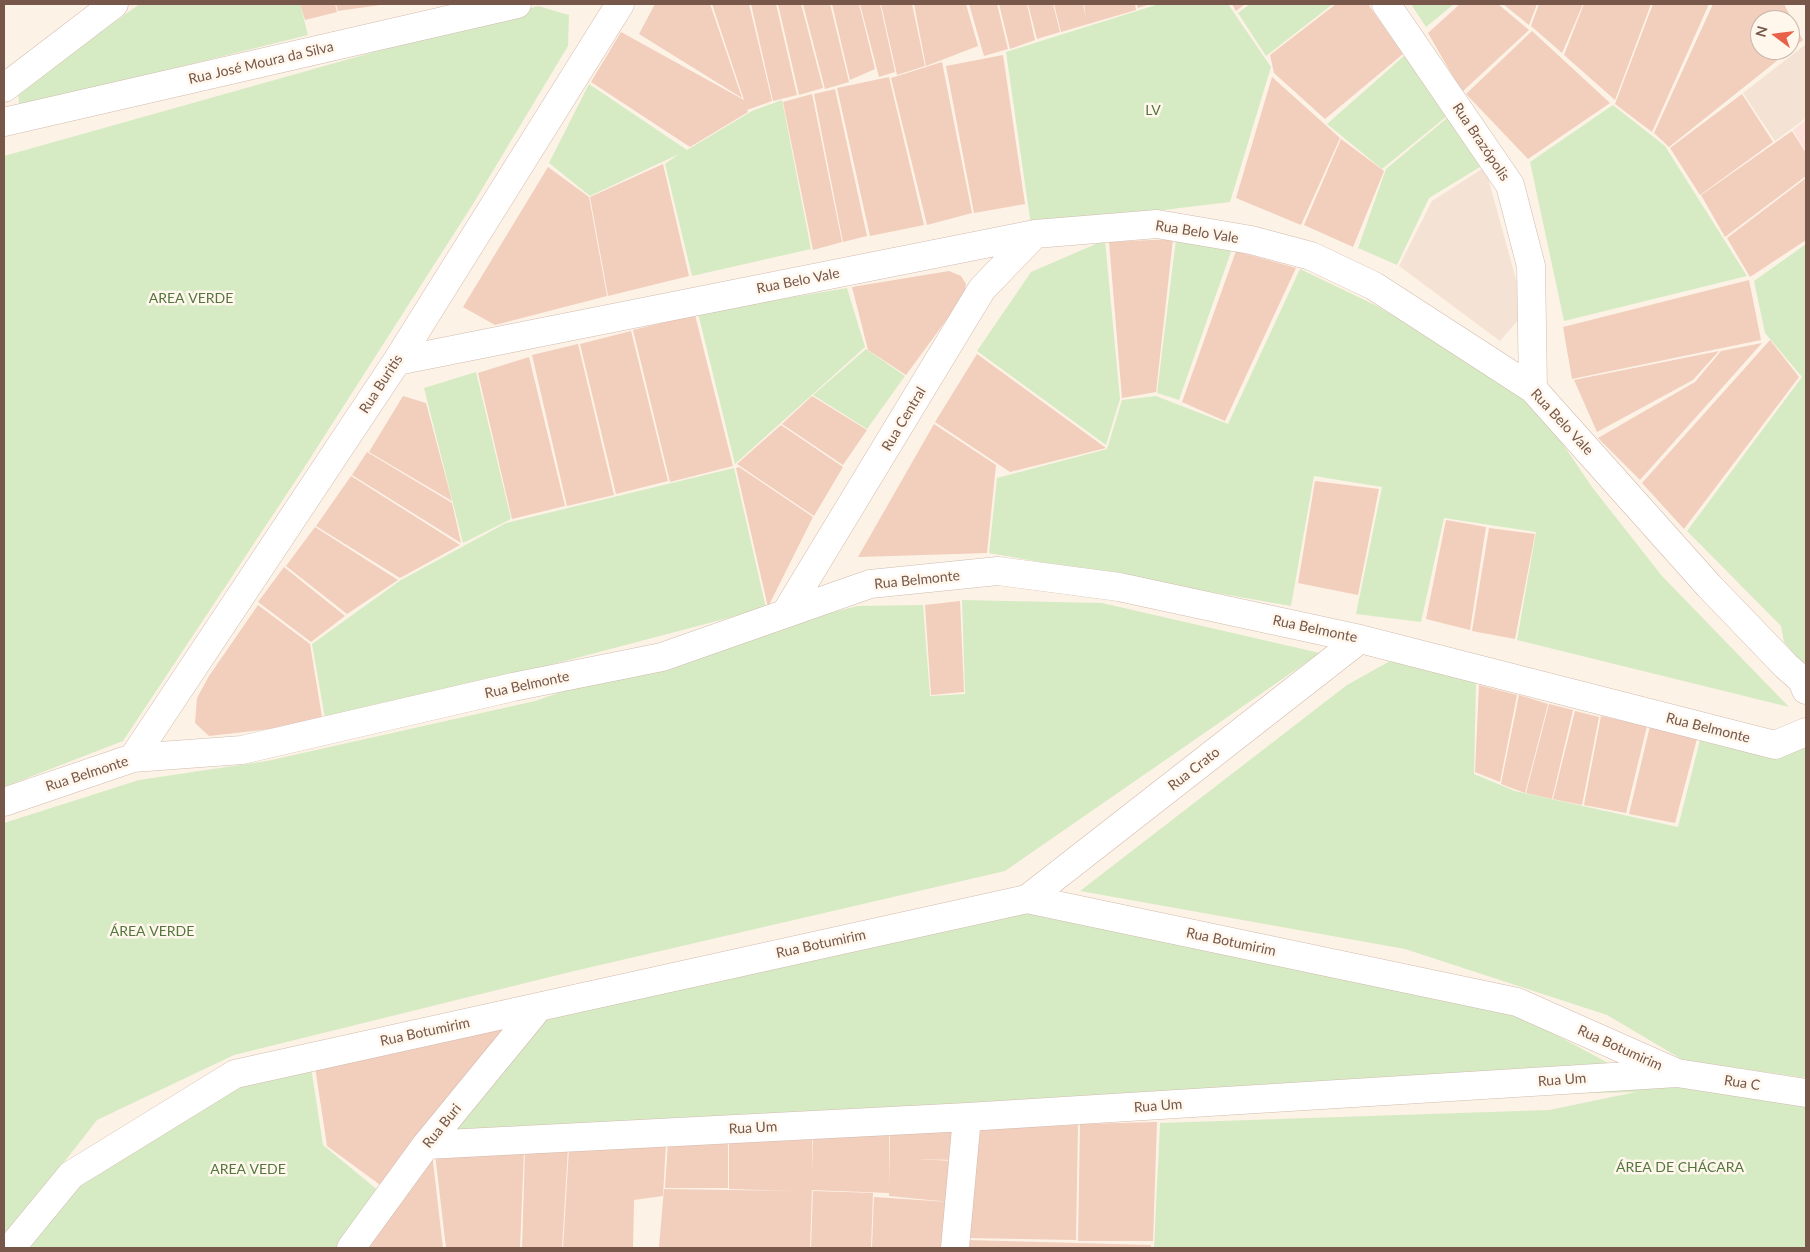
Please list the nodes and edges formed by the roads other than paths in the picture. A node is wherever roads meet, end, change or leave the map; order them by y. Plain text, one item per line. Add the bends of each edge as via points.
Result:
1 (114, 4) edge
2 (518, 4) edge
3 (620, 4) edge
4 (1386, 4) edge
5 (4, 88) edge
6 (4, 122) edge
7 (1036, 234) junction
8 (397, 361) junction
9 (1533, 389) junction
10 (785, 614) junction
11 (1360, 639) junction
12 (1806, 690) edge
13 (1806, 732) edge
14 (133, 758) junction
15 (4, 802) edge
16 (1027, 899) junction
17 (539, 1007) junction
18 (1677, 1073) junction
19 (1806, 1093) edge
20 (967, 1118) junction
21 (426, 1145) junction
22 (11, 1248) edge
23 (351, 1248) edge
24 (955, 1248) edge

1 - 5 street
2 - 6 street, Rua José Moura da Silva
3 - 8 street, Rua Buritis
4 - 9 street, Rua Brazópolis via 1510,184 1531,266
7 - 8 street, Rua Belo Vale
7 - 9 street, Rua Belo Vale via 1157,224 1251,240 1311,256 1374,286
7 - 10 street, Rua Central via 982,290
8 - 14 street, Rua Buritis
9 - 12 street, Rua Belo Vale via 1709,586 1802,680
10 - 11 street, Rua Belmonte via 870,584 998,571 1119,587
10 - 14 street, Rua Belmonte via 662,656 242,750
11 - 13 street, Rua Belmonte via 1775,745
11 - 16 street, Rua Crato
14 - 15 street, Rua Belmonte
16 - 17 street, Rua Botumirim
16 - 18 street, Rua Botumirim via 1517,1002
17 - 21 street, Rua Buri
17 - 22 street, Rua Botumirim via 234,1074 71,1175
18 - 19 street, Rua C
18 - 20 street, Rua Um
20 - 21 street, Rua Um
20 - 24 street
21 - 23 street, Rua Buri

